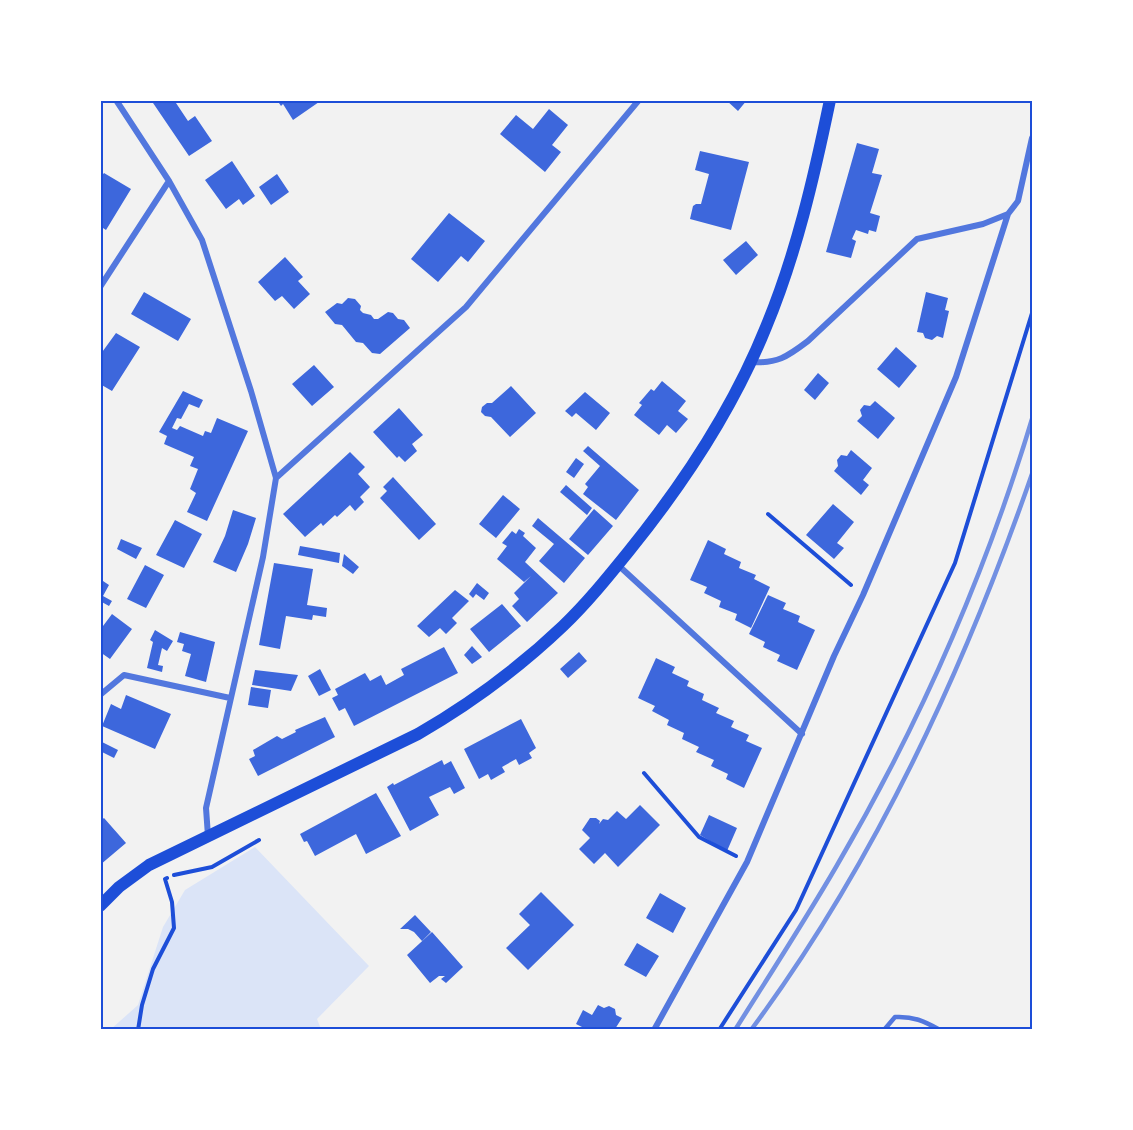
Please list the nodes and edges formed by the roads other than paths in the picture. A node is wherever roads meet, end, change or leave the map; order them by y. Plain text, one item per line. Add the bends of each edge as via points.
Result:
1 (116, 100) edge
2 (639, 100) edge
3 (830, 100) edge
4 (1032, 138) edge
5 (169, 181) junction
6 (1008, 214) junction
7 (100, 287) edge
8 (750, 362) junction
9 (276, 478) junction
10 (618, 565) junction
11 (100, 695) edge
12 (230, 698) junction
13 (802, 734) junction
14 (208, 836) junction
15 (100, 906) edge
16 (654, 1029) edge
17 (884, 1029) edge
18 (940, 1029) edge

1 - 5 street
2 - 9 street via 466,307
3 - 8 main road via 796,240
4 - 6 street via 1018,201
5 - 7 street
5 - 9 street via 202,240
6 - 8 street via 983,224 917,239 786,358 770,363
6 - 13 street via 956,377
8 - 10 main road via 682,482
9 - 12 street via 263,557
10 - 13 street
10 - 14 main road via 562,627 442,720
11 - 12 street via 124,675
12 - 14 street via 206,808
13 - 16 street via 747,862
14 - 15 main road via 149,865
17 - 18 lane via 896,1017 906,1016

